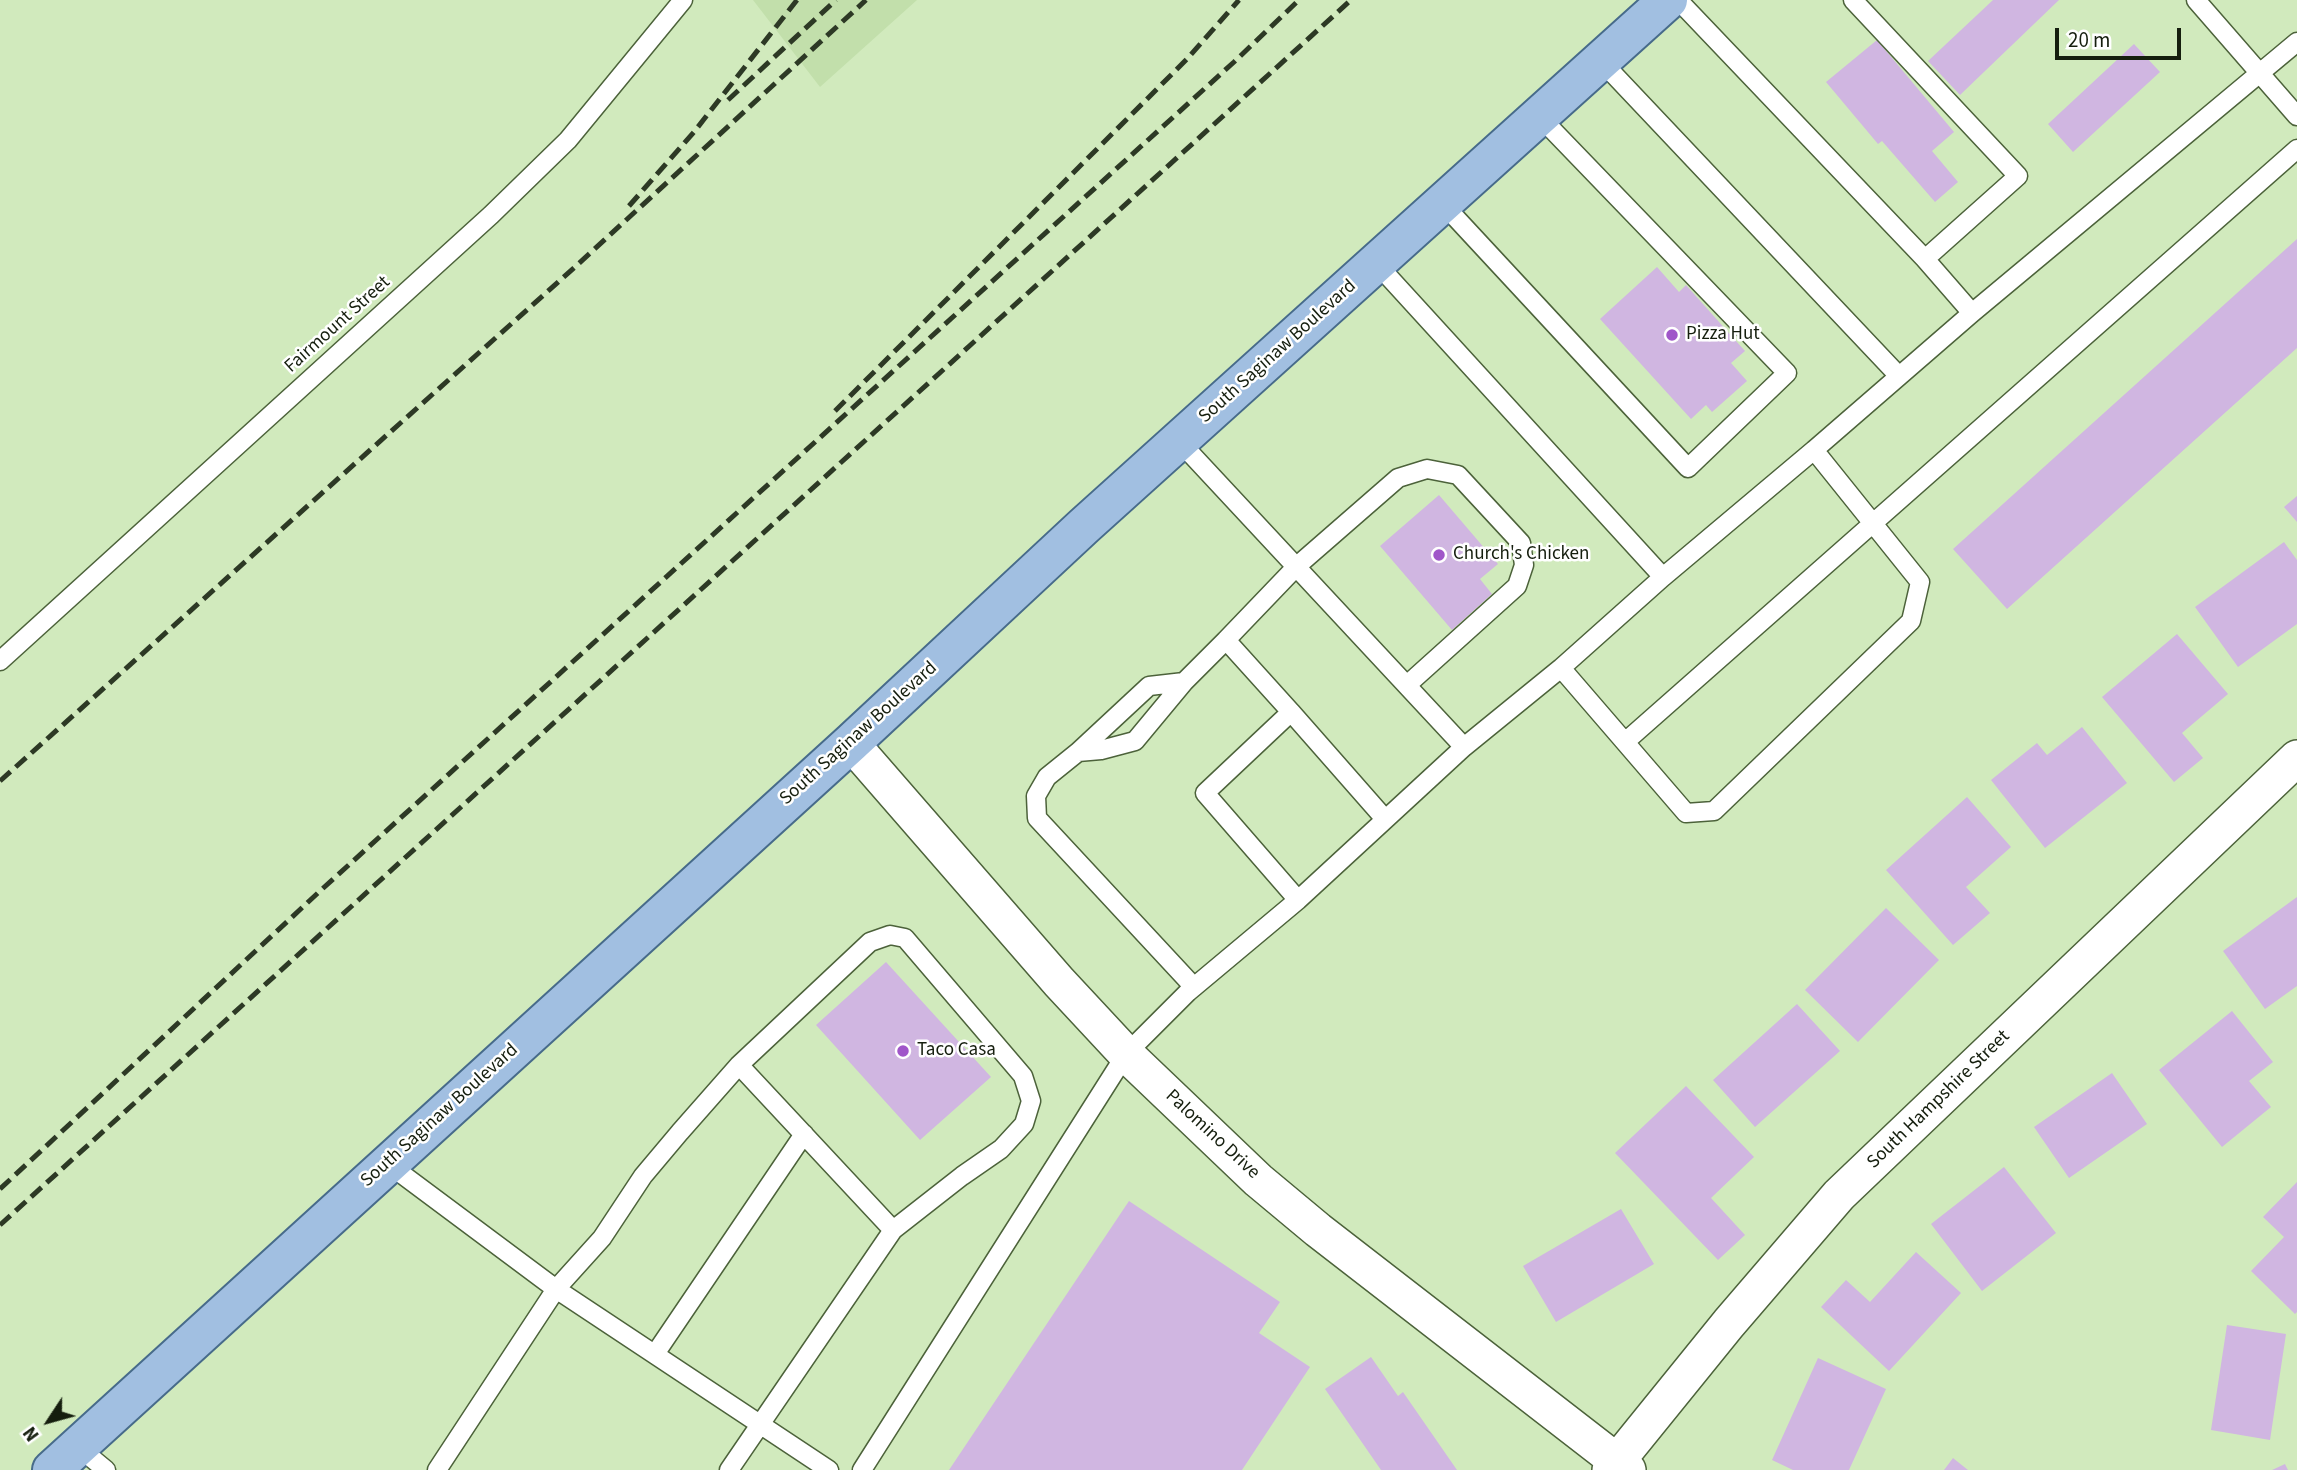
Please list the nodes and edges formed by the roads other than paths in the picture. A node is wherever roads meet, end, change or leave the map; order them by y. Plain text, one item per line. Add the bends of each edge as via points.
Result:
1 (683, 0) edge
2 (1668, 0) edge
3 (1678, 0) edge
4 (1853, 0) edge
5 (2196, 0) edge
6 (2297, 42) edge
7 (1602, 62) junction
8 (2261, 73) junction
9 (2297, 116) edge
10 (1540, 117) junction
11 (2297, 149) edge
12 (1443, 204) junction
13 (1925, 259) junction
14 (1377, 264) junction
15 (1972, 313) junction
16 (1898, 375) junction
17 (1180, 442) junction
18 (1814, 450) junction
19 (1871, 522) junction
20 (1297, 566) junction
21 (1663, 577) junction
22 (1226, 640) junction
23 (0, 660) edge
24 (1561, 668) junction
25 (1184, 682) junction
26 (1406, 685) junction
27 (1292, 712) junction
28 (1625, 742) junction
29 (851, 743) junction
30 (1464, 747) junction
31 (1078, 752) junction
32 (2297, 758) edge
33 (1384, 819) junction
34 (1298, 900) junction
35 (1194, 987) junction
36 (1126, 1054) junction
37 (739, 1065) junction
38 (804, 1134) junction
39 (387, 1163) junction
40 (893, 1230) junction
41 (556, 1289) junction
42 (655, 1354) junction
43 (760, 1425) junction
44 (64, 1458) edge
45 (1618, 1467) edge
46 (106, 1470) edge
47 (437, 1470) edge
48 (729, 1470) edge
49 (829, 1470) edge
50 (862, 1470) edge

1 - 23 lane, Fairmount Street via 568,140 491,215
2 - 7 main road, South Saginaw Boulevard
3 - 13 lane
4 - 13 lane via 2018,176
5 - 8 lane
6 - 8 lane
7 - 10 main road, South Saginaw Boulevard
7 - 16 lane
8 - 9 lane
8 - 15 lane
10 - 12 main road, South Saginaw Boulevard
10 - 12 lane via 1787,373 1688,468
11 - 19 lane
12 - 14 main road, South Saginaw Boulevard
13 - 15 lane
14 - 17 main road, South Saginaw Boulevard
14 - 21 lane
15 - 16 lane
16 - 18 lane
17 - 20 lane
17 - 29 main road, South Saginaw Boulevard
18 - 19 lane
18 - 21 lane
19 - 28 lane
19 - 28 lane via 1920,582 1911,621 1714,811 1686,813
20 - 22 lane
20 - 26 lane
20 - 26 lane via 1398,478 1427,469 1458,475 1521,543 1524,565 1517,586
21 - 24 lane
22 - 25 lane
22 - 27 lane
24 - 28 lane
24 - 30 lane
25 - 31 lane via 1149,686
25 - 31 lane via 1135,741
26 - 30 lane
27 - 33 lane
27 - 34 lane via 1205,793
29 - 36 street, Palomino Drive
29 - 39 main road, South Saginaw Boulevard
30 - 33 lane
31 - 35 lane via 1046,777 1036,796 1037,818
32 - 45 street, South Hampshire Street via 1839,1195 1745,1303
33 - 34 lane
34 - 35 lane
35 - 36 lane
36 - 45 street, Palomino Drive via 1258,1180
36 - 50 lane
37 - 38 lane
37 - 40 lane via 870,942 890,935 905,938 1023,1076 1031,1101 1024,1124 1001,1149
37 - 41 lane via 643,1176 602,1238
38 - 40 lane
38 - 42 lane
39 - 41 lane
39 - 44 main road, South Saginaw Boulevard
40 - 43 lane
41 - 42 lane
41 - 47 lane
42 - 43 lane
43 - 48 lane
43 - 49 lane
44 - 46 lane

